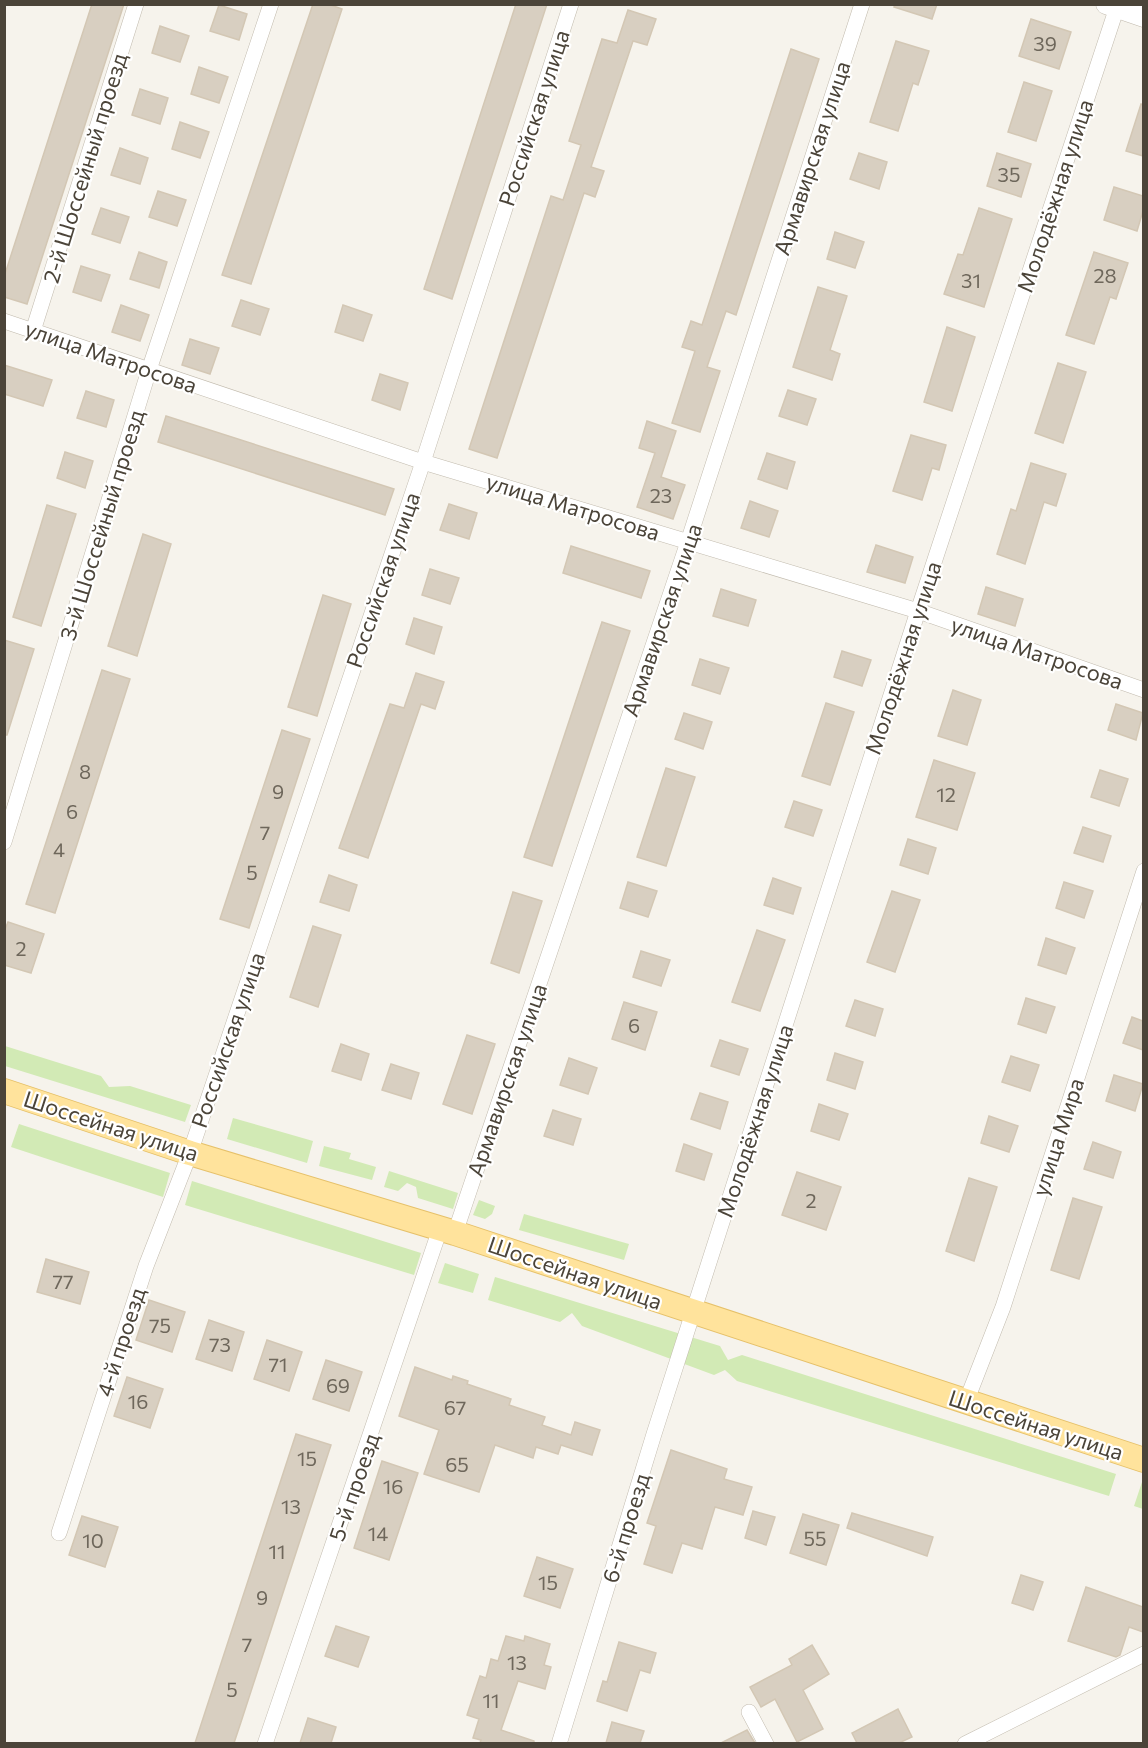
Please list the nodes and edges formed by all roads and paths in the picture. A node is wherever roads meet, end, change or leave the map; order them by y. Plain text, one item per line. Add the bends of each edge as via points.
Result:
1 (136, 4) edge
2 (272, 4) edge
3 (571, 4) edge
4 (862, 4) edge
5 (1114, 6) edge
6 (1143, 17) edge
7 (4, 321) edge
8 (33, 331) junction
9 (149, 370) junction
10 (423, 462) junction
11 (688, 542) junction
12 (918, 611) junction
13 (1143, 690) edge
14 (4, 842) edge
15 (1143, 871) edge
16 (4, 1091) edge
17 (190, 1153) junction
18 (448, 1231) junction
19 (694, 1313) junction
20 (966, 1402) junction
21 (1143, 1460) edge
22 (59, 1533) dead end
23 (1143, 1654) edge
24 (749, 1712) dead end
25 (265, 1743) edge
26 (559, 1743) edge
27 (766, 1743) edge
28 (965, 1743) edge

1 - 8 street, 2-й Шоссейный проезд
2 - 9 street, 3-й Шоссейный проезд
3 - 10 street, Российская улица
4 - 11 street, Армавирская улица
5 - 6 street
5 - 12 street, Молодёжная улица
7 - 8 street, улица Матросова
8 - 9 street, улица Матросова
9 - 10 street, улица Матросова
9 - 14 street, 3-й Шоссейный проезд
10 - 11 street, улица Матросова
10 - 17 street, Российская улица
11 - 12 street, улица Матросова
11 - 18 street, Армавирская улица
12 - 13 street, улица Матросова
12 - 19 street, Молодёжная улица
15 - 20 street, улица Мира via 1003,1307
16 - 17 main road, Шоссейная улица
17 - 18 main road, Шоссейная улица
17 - 22 street, 4-й проезд via 146,1266
18 - 19 main road, Шоссейная улица
18 - 25 street, 5-й проезд
19 - 20 main road, Шоссейная улица
19 - 26 street, 6-й проезд
20 - 21 main road, Шоссейная улица
23 - 28 street
24 - 27 street

